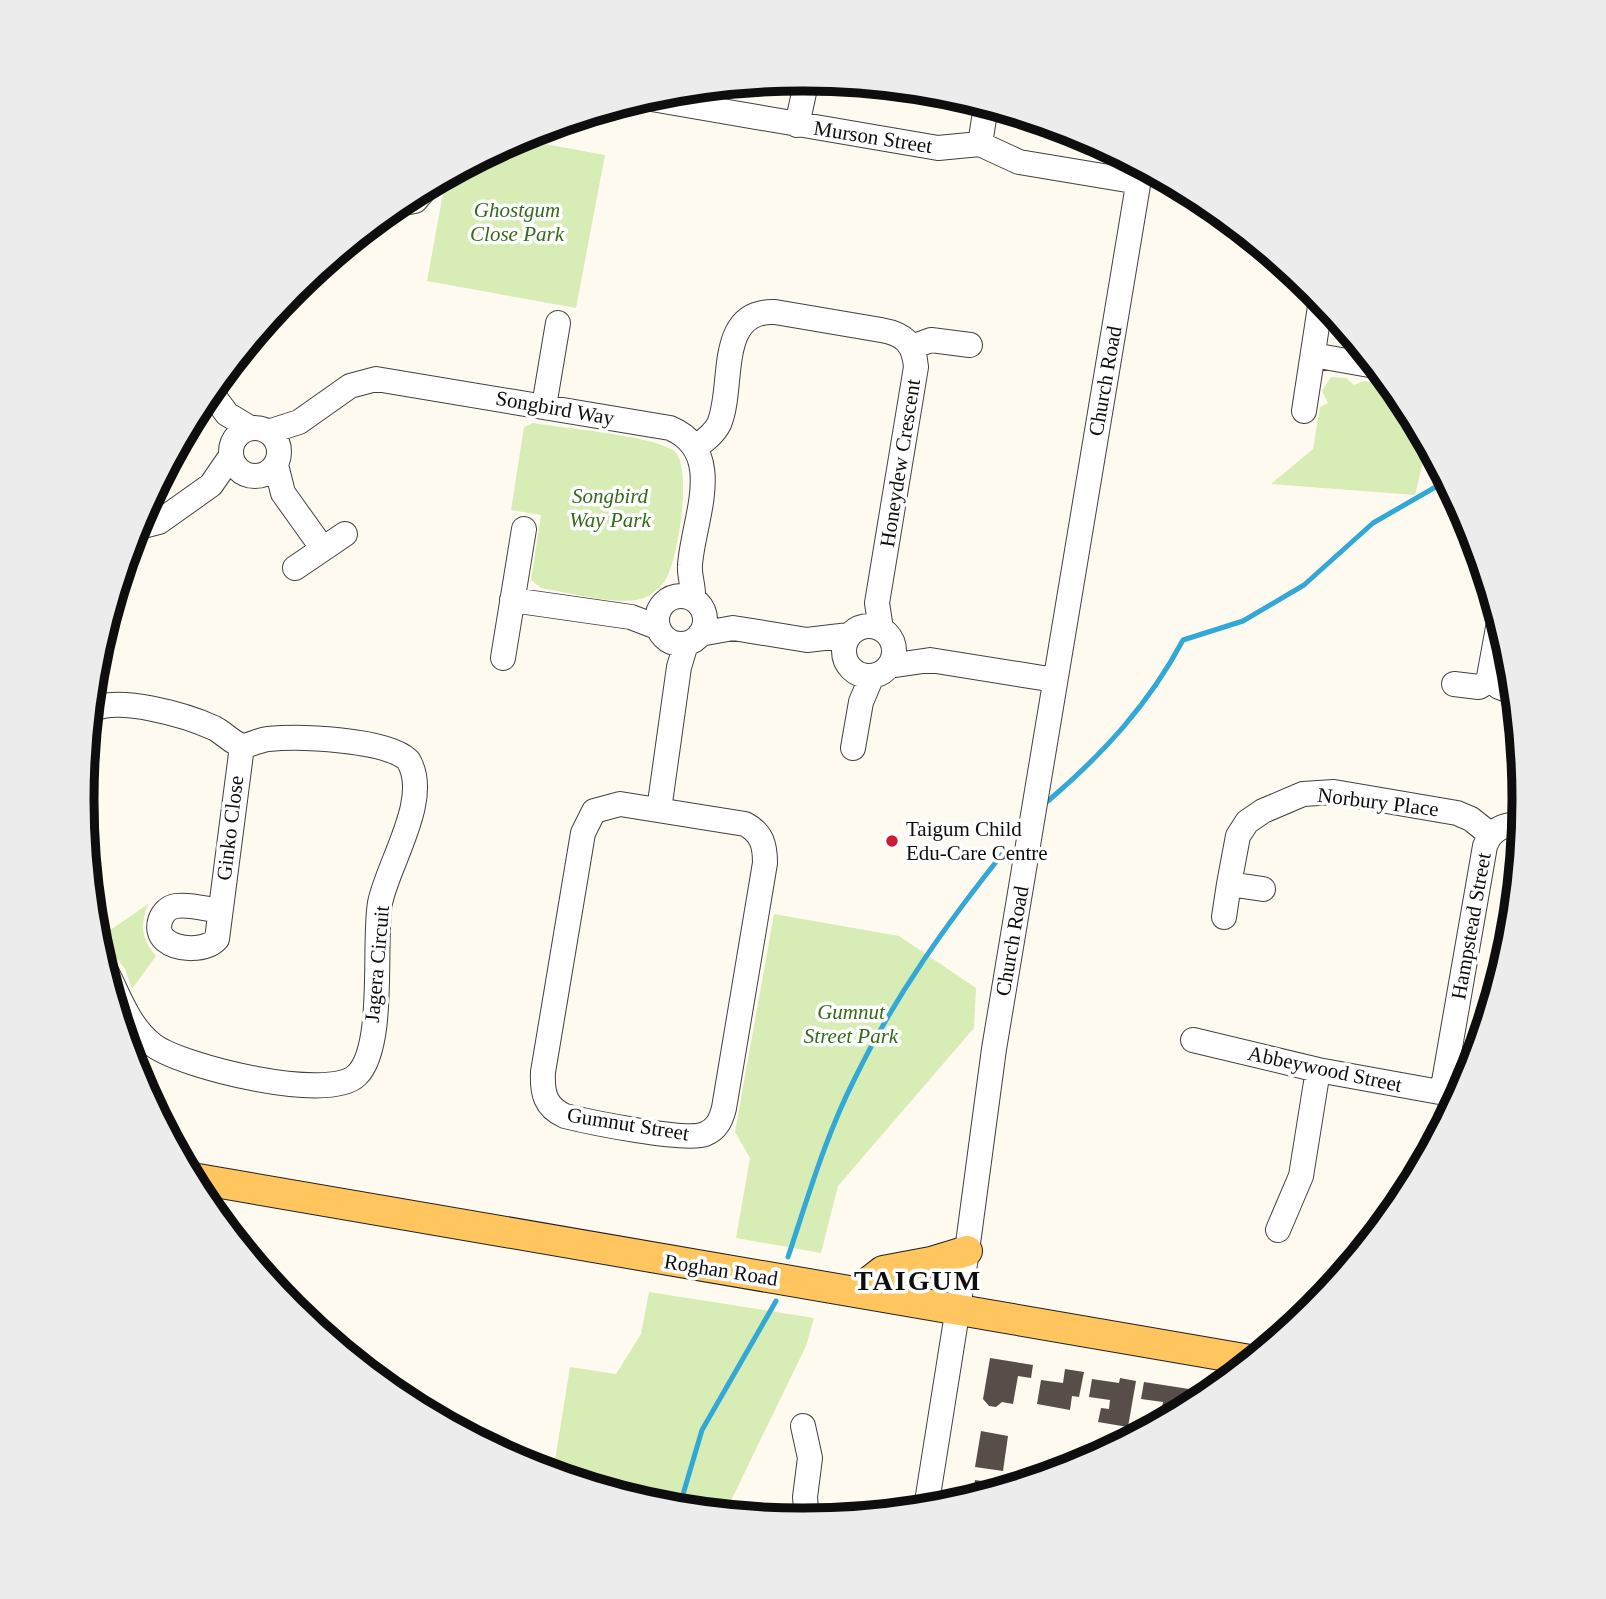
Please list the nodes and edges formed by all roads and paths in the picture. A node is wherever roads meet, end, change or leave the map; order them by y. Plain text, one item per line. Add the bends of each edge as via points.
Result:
1 (804, 91) edge
2 (675, 103) edge
3 (985, 115) edge
4 (797, 125) junction
5 (980, 144) junction
6 (1133, 173) edge
7 (1140, 177) edge
8 (1319, 314) edge
9 (558, 323) dead end
10 (970, 345) dead end
11 (912, 347) junction
12 (1313, 355) junction
13 (1361, 364) edge
14 (217, 401) edge
15 (544, 406) junction
16 (1304, 411) dead end
17 (696, 447) junction
18 (255, 452) junction
19 (150, 524) edge
20 (524, 529) dead end
21 (345, 534) dead end
22 (323, 549) junction
23 (295, 568) dead end
24 (512, 600) junction
25 (681, 626) junction
26 (1494, 644) edge
27 (869, 651) junction
28 (503, 658) dead end
29 (1055, 680) junction
30 (1491, 680) junction
31 (1454, 684) dead end
32 (1502, 688) edge
33 (101, 706) edge
34 (242, 746) junction
35 (853, 748) dead end
36 (659, 810) junction
37 (1511, 824) edge
38 (1491, 835) junction
39 (1229, 884) junction
40 (1263, 889) dead end
41 (220, 911) dead end
42 (1224, 917) dead end
43 (129, 1017) edge
44 (1193, 1040) dead end
45 (1318, 1070) junction
46 (1451, 1085) edge
47 (1447, 1094) edge
48 (206, 1180) edge
49 (1278, 1230) dead end
50 (967, 1251) junction
51 (856, 1292) junction
52 (958, 1309) junction
53 (1239, 1358) edge
54 (803, 1426) dead end
55 (928, 1496) edge
56 (806, 1508) edge

1 - 4 street
2 - 4 street, Murson Street
3 - 5 street
4 - 5 street, Murson Street via 937,148
5 - 6 street via 1019,162
7 - 29 street, Church Road
8 - 12 street
9 - 15 street
10 - 11 street via 931,341
11 - 17 street via 891,332 759,313 743,322 735,335 720,422
11 - 27 street, Honeydew Crescent via 915,375
12 - 13 street
12 - 16 street
14 - 18 street
15 - 17 street, Songbird Way via 663,426
15 - 18 street, Songbird Way via 367,379 349,386
17 - 25 street via 704,475
18 - 19 street via 234,480 211,485
18 - 22 street
20 - 24 street
21 - 22 street
22 - 23 street
24 - 25 street
24 - 28 street
25 - 27 street via 733,628
25 - 36 street
26 - 30 street
27 - 29 street
27 - 35 street, Honeydew Crescent
29 - 50 street, Church Road via 994,1049
30 - 31 street via 1479,687
30 - 32 street
33 - 34 street via 173,714 218,729
34 - 41 street, Ginko Close
34 - 43 street, Jagera Circuit via 291,738 346,743 396,751 408,760 414,773 408,824 381,901 379,985 363,1067 343,1083 310,1085 220,1070 161,1051 142,1036
36 - 36 street, Gumnut Street via 746,824 758,833 764,846 765,863 722,1117 714,1128 697,1136 565,1116 550,1108 543,1092 585,824 594,811 612,804
37 - 38 street, Hampstead Street
38 - 39 street, Norbury Place via 1457,813 1312,792 1247,822 1238,836
38 - 46 street, Hampstead Street via 1483,853
39 - 40 street
39 - 42 street, Norbury Place
44 - 45 street, Abbeywood Street
45 - 47 street, Abbeywood Street
45 - 49 street via 1301,1176
48 - 51 main road, Roghan Road
50 - 51 main road via 883,1271
50 - 52 street, Church Road
51 - 52 main road, Roghan Road
52 - 53 main road, Roghan Road
52 - 55 street, Church Road
54 - 56 street via 810,1458

